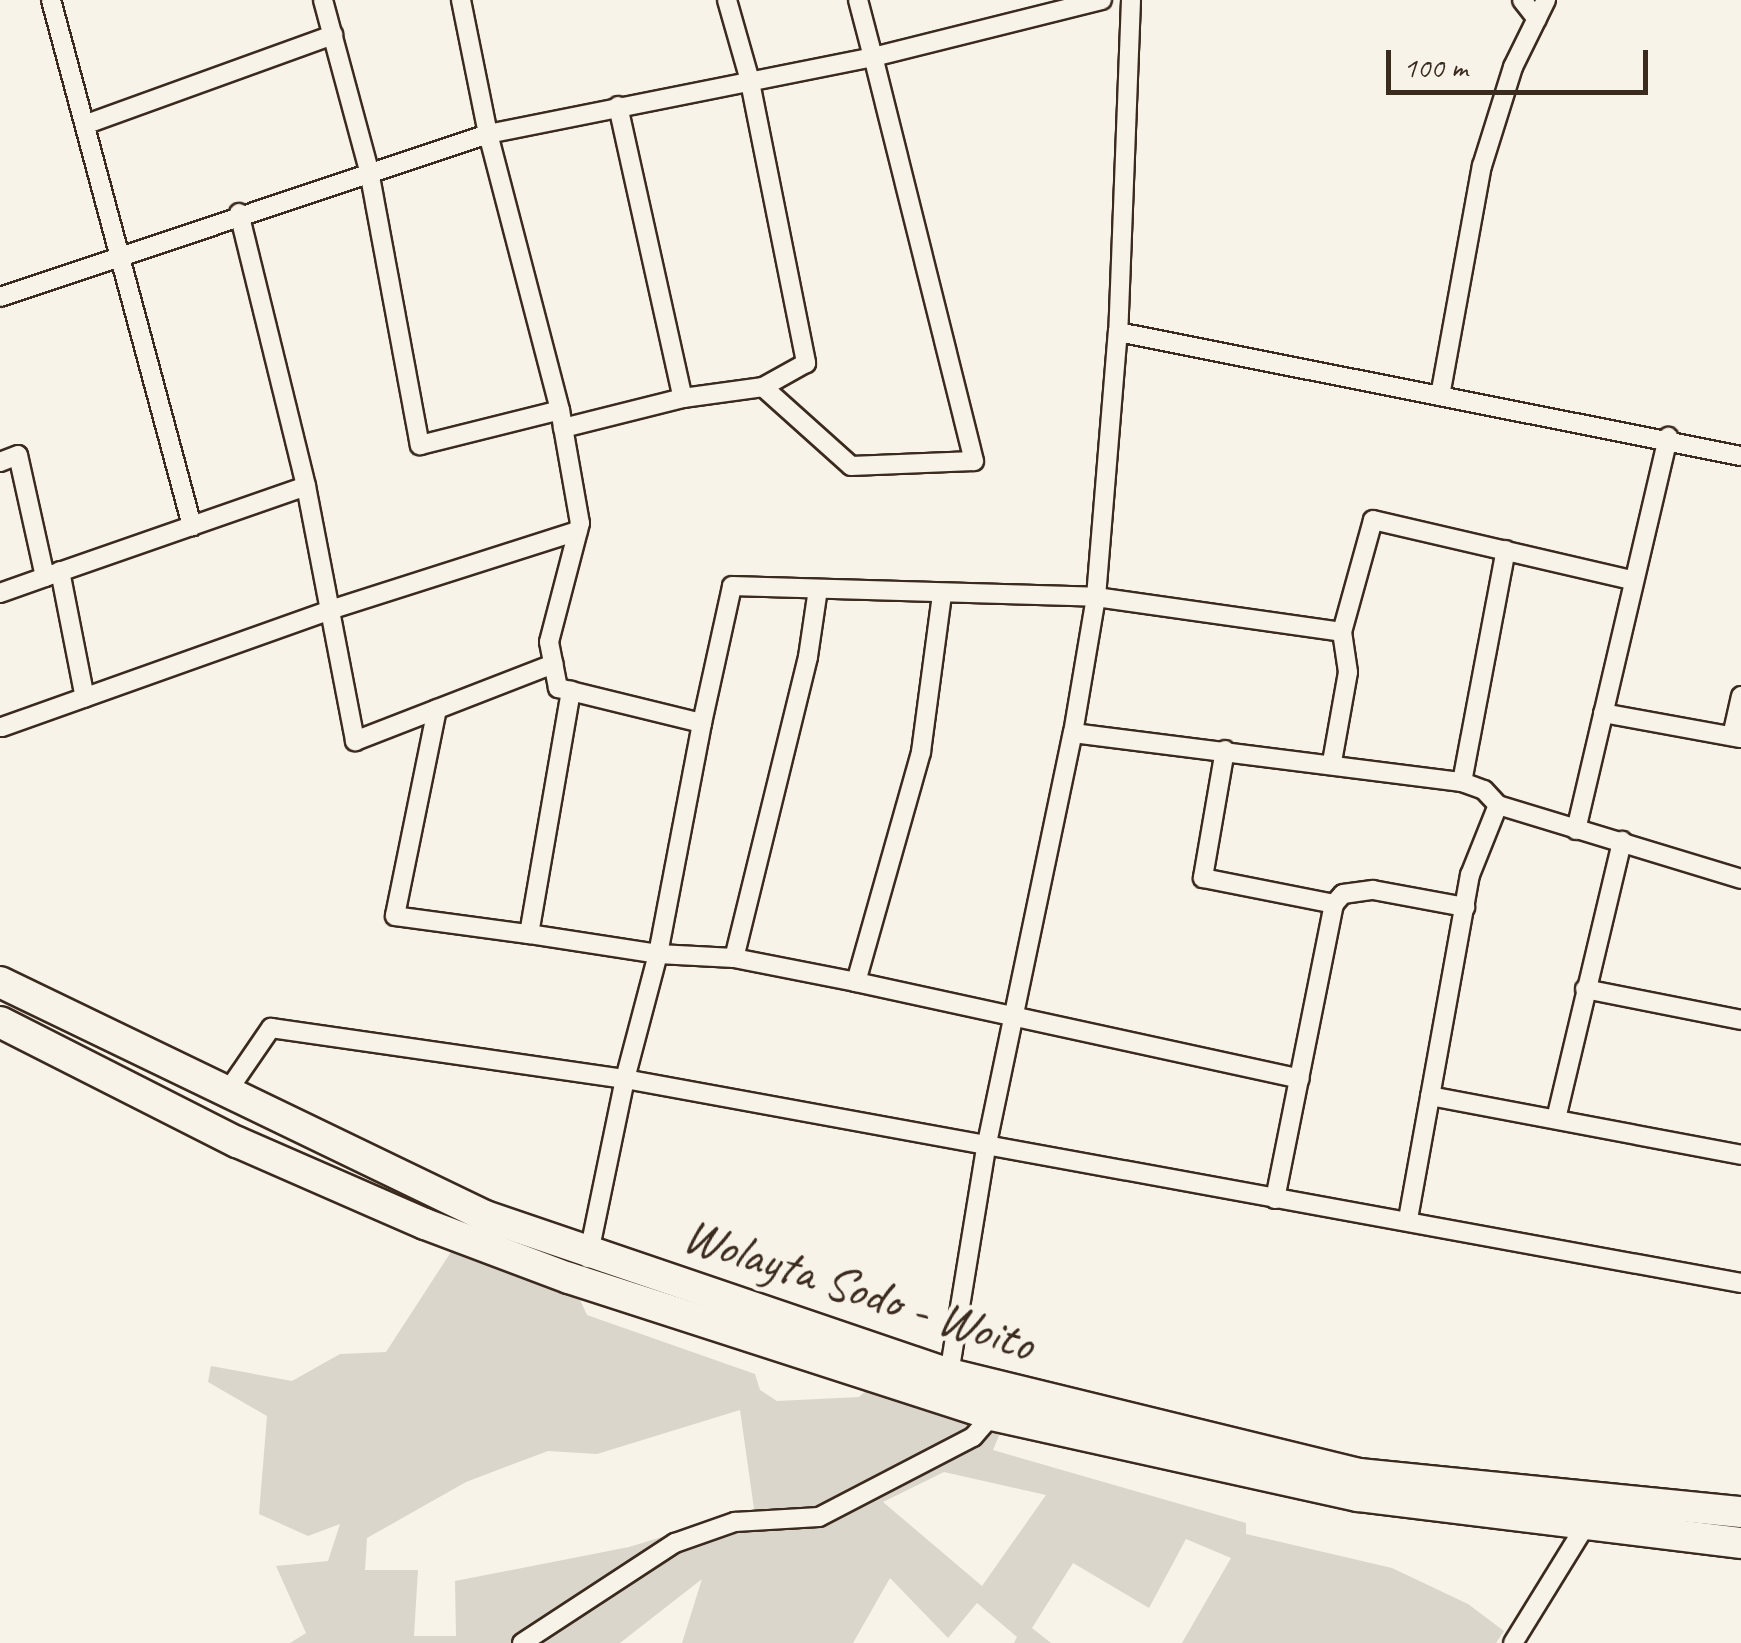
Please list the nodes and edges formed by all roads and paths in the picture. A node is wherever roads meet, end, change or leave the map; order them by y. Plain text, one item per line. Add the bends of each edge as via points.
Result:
1 (51, 0) edge
2 (323, 0) edge
3 (462, 0) edge
4 (726, 0) edge
5 (858, 0) edge
6 (1102, 0) edge
7 (1131, 0) edge
8 (1522, 0) edge
9 (1546, 0) edge
10 (1537, 19) junction
11 (332, 35) junction
12 (873, 56) junction
13 (749, 77) junction
14 (618, 106) junction
15 (87, 124) junction
16 (488, 134) junction
17 (370, 171) junction
18 (239, 213) junction
19 (124, 252) junction
20 (0, 297) edge
21 (1118, 332) junction
22 (763, 387) junction
23 (1440, 396) junction
24 (683, 398) junction
25 (562, 419) junction
26 (1668, 437) junction
27 (1741, 456) edge
28 (0, 462) edge
29 (306, 486) junction
30 (192, 526) junction
31 (578, 531) junction
32 (1506, 550) junction
33 (53, 574) junction
34 (1631, 580) junction
35 (818, 589) junction
36 (0, 592) edge
37 (942, 594) junction
38 (1096, 597) junction
39 (333, 609) junction
40 (1342, 632) junction
41 (554, 664) junction
42 (571, 691) junction
43 (1741, 696) edge
44 (86, 698) junction
45 (438, 709) junction
46 (1603, 713) junction
47 (702, 723) junction
48 (2, 728) edge
49 (1073, 733) junction
50 (1737, 737) edge
51 (1225, 750) junction
52 (1332, 762) junction
53 (1462, 782) junction
54 (1498, 805) junction
55 (1576, 830) junction
56 (1622, 841) junction
57 (1741, 879) edge
58 (1334, 904) junction
59 (1465, 907) junction
60 (529, 934) junction
61 (658, 954) junction
62 (734, 958) junction
63 (0, 982) edge
64 (856, 982) junction
65 (1585, 989) junction
66 (1019, 1015) junction
67 (1741, 1020) edge
68 (0, 1022) edge
69 (160, 1059) junction
70 (625, 1079) junction
71 (1300, 1079) junction
72 (227, 1092) junction
73 (142, 1094) junction
74 (1430, 1096) junction
75 (1556, 1118) junction
76 (990, 1140) junction
77 (1741, 1154) edge
78 (1274, 1198) junction
79 (1408, 1219) junction
80 (589, 1252) junction
81 (583, 1283) junction
82 (1741, 1283) edge
83 (949, 1374) junction
84 (992, 1416) junction
85 (1741, 1512) edge
86 (1586, 1526) junction
87 (1741, 1543) edge
88 (522, 1643) edge
89 (1513, 1643) edge

1 - 15 street
2 - 11 street
3 - 16 street
4 - 13 street
5 - 12 street
6 - 12 street
7 - 21 street
8 - 10 street
9 - 10 street
10 - 23 street via 1512,67 1482,166
11 - 15 street
11 - 17 street
12 - 13 street
12 - 22 street via 974,461 851,466
13 - 14 street
13 - 22 street via 806,363
14 - 16 street
14 - 24 street
15 - 19 street
16 - 17 street
16 - 25 street
17 - 18 street
17 - 25 street via 420,445
18 - 19 street
18 - 29 street
19 - 20 street
19 - 30 street
21 - 23 street
21 - 38 street
22 - 24 street
23 - 26 street
24 - 25 street
25 - 31 street
26 - 27 street
26 - 34 street
28 - 33 street via 18,456
29 - 30 street
29 - 39 street
30 - 33 street
31 - 39 street
31 - 41 street via 549,642
32 - 34 street
32 - 40 street via 1373,520
32 - 53 street
33 - 36 street
33 - 44 street
34 - 46 street
35 - 37 street
35 - 47 street via 732,586
35 - 62 street via 808,657
37 - 38 street
37 - 64 street via 921,752
38 - 40 street
38 - 49 street
39 - 44 street
39 - 45 street via 356,741
40 - 52 street via 1348,672
41 - 42 street via 558,688
41 - 45 street
42 - 47 street
42 - 60 street
43 - 50 street
44 - 48 street
45 - 60 street via 396,916
46 - 50 street
46 - 55 street
47 - 61 street
49 - 51 street
49 - 66 street
51 - 52 street
51 - 58 street via 1203,878
52 - 53 street
53 - 54 street via 1484,790
54 - 55 street
54 - 59 street
55 - 56 street
56 - 57 street
56 - 65 street
58 - 59 street via 1344,894 1373,890
58 - 71 street
59 - 74 street
60 - 61 street
61 - 62 street
61 - 70 street
62 - 64 street
63 - 69 highway, Wolayta Sodo - Woito
64 - 66 street
65 - 67 street
65 - 75 street
66 - 71 street
66 - 76 street
68 - 73 highway, Wolayta Sodo - Woito
69 - 72 highway, Wolayta Sodo - Woito
69 - 73 highway
70 - 72 street via 272,1028
70 - 76 street
70 - 80 street
71 - 78 street
72 - 80 highway, Wolayta Sodo - Woito via 484,1216
73 - 81 highway, Wolayta Sodo - Woito via 408,1216
74 - 75 street
74 - 79 street
75 - 77 street
76 - 78 street
76 - 83 street
78 - 79 street
79 - 82 street
80 - 81 street
80 - 83 highway, Wolayta Sodo - Woito
81 - 84 highway, Wolayta Sodo - Woito
83 - 85 highway, Wolayta Sodo - Woito via 1360,1474
84 - 86 highway, Wolayta Sodo - Woito via 1358,1496
84 - 88 street via 973,1437 819,1516 735,1522 675,1542
86 - 87 highway, Wolayta Sodo - Woito
86 - 89 street

